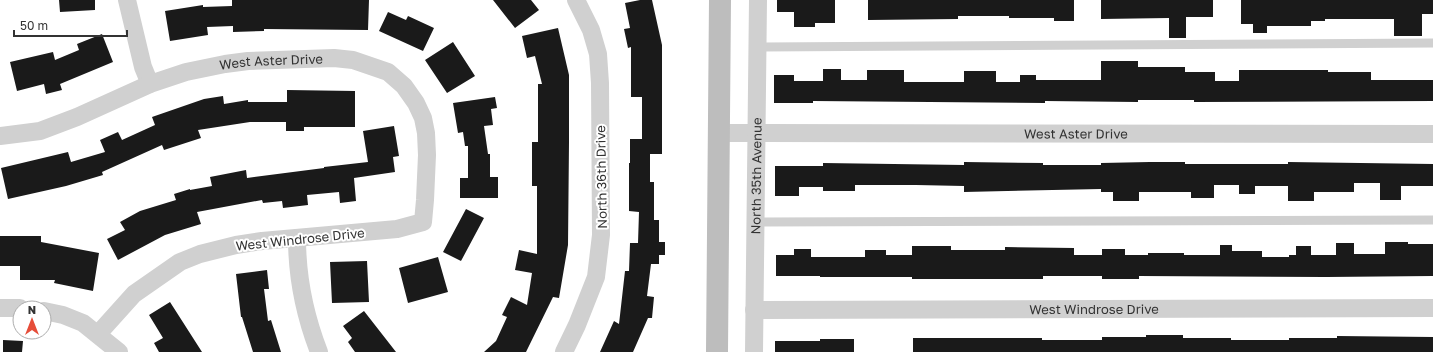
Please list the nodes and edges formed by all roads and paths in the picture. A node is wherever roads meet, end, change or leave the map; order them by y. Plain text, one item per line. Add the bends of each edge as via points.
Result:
1 (128, 0) edge
2 (576, 0) edge
3 (720, 0) edge
4 (758, 0) edge
5 (1433, 43) edge
6 (757, 47) junction
7 (150, 84) junction
8 (719, 133) junction
9 (756, 133) junction
10 (1433, 134) edge
11 (0, 136) edge
12 (1433, 220) edge
13 (422, 222) joint
14 (756, 222) junction
15 (297, 238) junction
16 (0, 308) edge
17 (12, 308) edge
18 (1433, 308) edge
19 (754, 310) junction
20 (52, 313) edge
21 (98, 334) junction
22 (119, 352) edge
23 (319, 352) edge
24 (564, 352) edge
25 (717, 352) edge
26 (754, 352) edge

1 - 7 street via 143,67
2 - 24 street, North 36th Drive via 591,30 598,54 602,235 596,277
3 - 8 main road
4 - 6 street, North 35th Avenue
5 - 6 lane
6 - 9 street, North 35th Avenue
7 - 11 street, West Aster Drive via 77,117 40,130
7 - 13 street, West Aster Drive via 186,72 248,61 334,58 353,60 388,72 404,86 423,118 427,155
8 - 9 street, West Aster Drive
8 - 25 main road
9 - 10 street, West Aster Drive
9 - 14 street, North 35th Avenue
12 - 14 lane
13 - 15 street, West Windrose Drive via 397,229
14 - 19 street, North 35th Avenue
15 - 21 street, West Windrose Drive via 236,246 200,254 180,262 134,294
15 - 23 street via 304,299 312,335
16 - 17 street
18 - 19 street, West Windrose Drive
19 - 26 street, North 35th Avenue
20 - 21 street via 83,323
21 - 22 street

